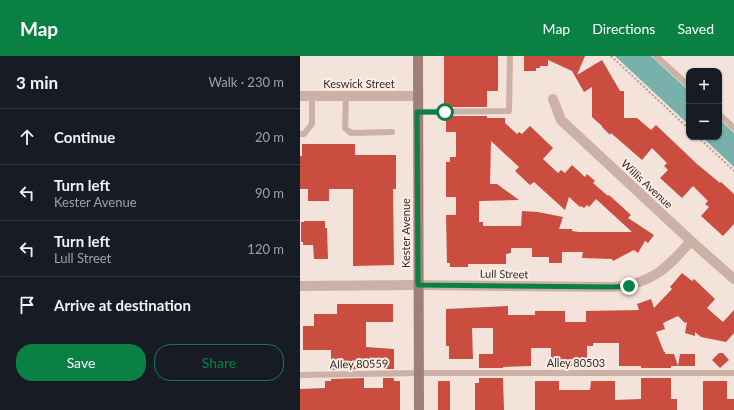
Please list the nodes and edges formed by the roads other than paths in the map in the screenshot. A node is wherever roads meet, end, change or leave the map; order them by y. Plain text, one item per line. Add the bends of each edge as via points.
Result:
1 (418, 56) edge
2 (510, 56) edge
3 (656, 56) edge
4 (686, 83) edge
5 (300, 96) edge
6 (312, 96) junction
7 (346, 96) junction
8 (417, 96) junction
9 (553, 99) dead end
10 (417, 112) junction
11 (722, 117) edge
12 (734, 128) edge
13 (392, 132) dead end
14 (300, 134) edge
15 (691, 241) junction
16 (734, 279) edge
17 (418, 285) junction
18 (300, 286) edge
19 (734, 373) edge
20 (418, 374) junction
21 (300, 375) edge
22 (419, 410) edge

1 - 8 street, Kester Avenue
2 - 10 lane via 509,111
3 - 4 lane
5 - 6 street, Keswick Street
6 - 7 street, Keswick Street
6 - 14 lane via 312,124 304,134
7 - 8 street, Keswick Street
7 - 13 lane via 344,128 351,133
8 - 10 street, Kester Avenue
9 - 15 street, Willis Avenue via 561,120
10 - 17 street, Kester Avenue
11 - 12 lane
15 - 16 street, Willis Avenue
15 - 17 street, Lull Street via 662,270 648,280 629,286
17 - 18 street, Lull Street
17 - 20 street, Kester Avenue
19 - 20 lane, Alley 80503
20 - 21 lane, Alley 80559
20 - 22 street, Kester Avenue

